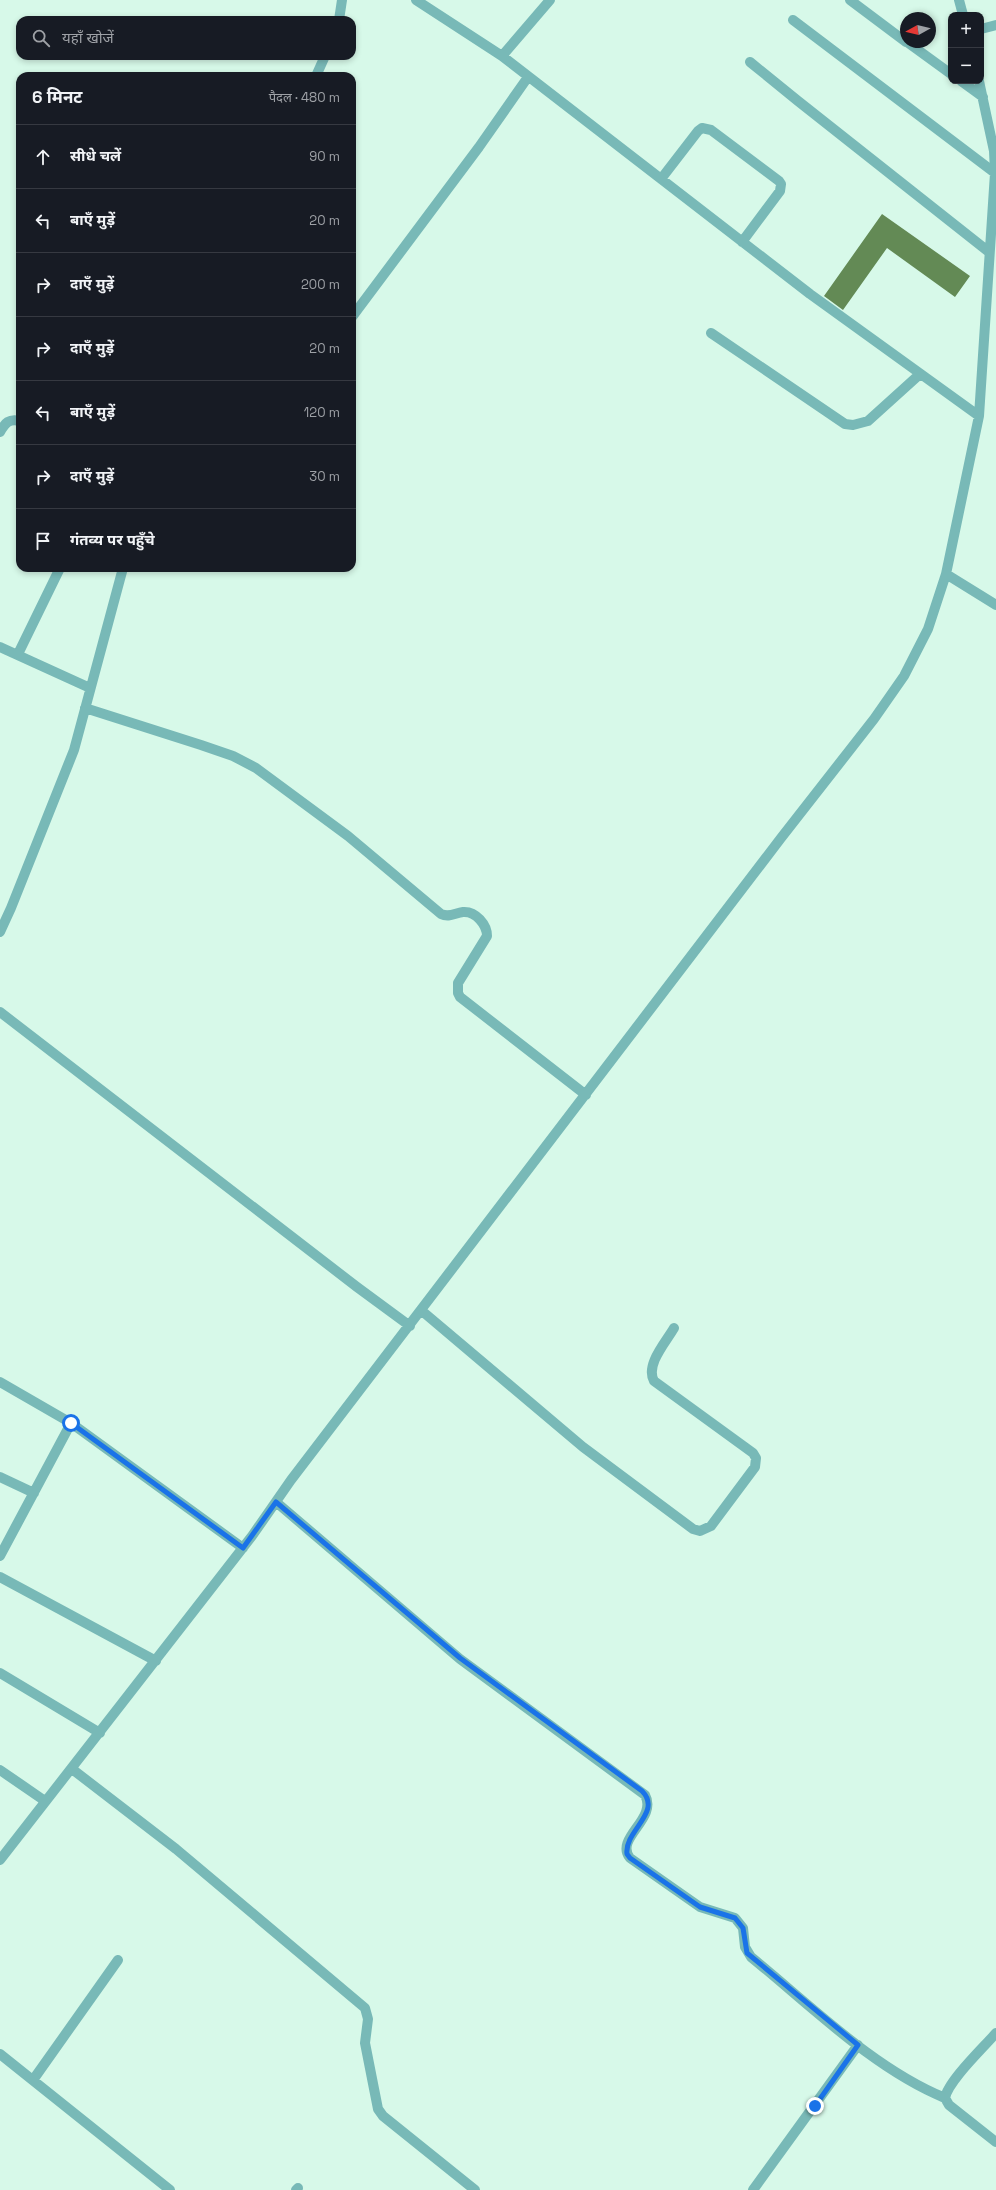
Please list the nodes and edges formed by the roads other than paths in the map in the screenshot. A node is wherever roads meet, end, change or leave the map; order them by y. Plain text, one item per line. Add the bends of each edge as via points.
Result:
1 (342, 0) edge
2 (416, 0) edge
3 (550, 0) edge
4 (850, 0) edge
5 (959, 0) edge
6 (962, 12) edge
7 (339, 16) edge
8 (793, 20) dead end
9 (996, 25) edge
10 (984, 28) edge
11 (900, 38) edge
12 (914, 48) edge
13 (502, 56) junction
14 (322, 60) edge
15 (750, 62) dead end
16 (318, 72) edge
17 (948, 72) edge
18 (528, 77) junction
19 (965, 84) edge
20 (980, 84) edge
21 (983, 97) junction
22 (995, 151) edge
23 (995, 173) junction
24 (661, 179) junction
25 (742, 242) junction
26 (989, 252) junction
27 (356, 312) edge
28 (712, 333) dead end
29 (920, 374) junction
30 (979, 416) junction
31 (16, 420) edge
32 (0, 432) edge
33 (58, 572) edge
34 (122, 572) edge
35 (946, 574) junction
36 (996, 605) edge
37 (0, 647) edge
38 (18, 654) junction
39 (90, 688) junction
40 (85, 708) junction
41 (0, 932) edge
42 (0, 1012) edge
43 (586, 1095) junction
44 (422, 1311) junction
45 (410, 1326) junction
46 (674, 1328) dead end
47 (0, 1382) edge
48 (71, 1423) junction
49 (0, 1477) edge
50 (34, 1493) junction
51 (276, 1502) junction
52 (243, 1548) junction
53 (0, 1556) edge
54 (0, 1577) edge
55 (156, 1661) junction
56 (0, 1673) edge
57 (100, 1733) junction
58 (72, 1769) junction
59 (0, 1770) edge
60 (45, 1801) junction
61 (0, 1860) edge
62 (118, 1960) dead end
63 (996, 2034) edge
64 (858, 2045) junction
65 (0, 2054) edge
66 (32, 2080) junction
67 (945, 2098) junction
68 (996, 2142) edge
69 (170, 2190) edge
70 (476, 2190) edge
71 (753, 2190) edge

1 - 7 street
2 - 13 street
3 - 13 street
4 - 11 street
5 - 6 street
8 - 23 street
9 - 10 street
12 - 17 street
13 - 18 street
14 - 16 street
15 - 26 street
18 - 24 street
18 - 27 street
19 - 21 street
20 - 21 street
21 - 22 street
22 - 23 street
23 - 26 street
24 - 25 street
24 - 25 street via 698,130 705,128 779,181 780,191
25 - 29 street
26 - 30 street
28 - 29 street via 845,424 868,421
29 - 30 street
30 - 35 street
31 - 32 street via 6,422
33 - 38 street
34 - 39 street
35 - 36 street
35 - 43 street via 928,629 904,676 874,719
37 - 38 street
38 - 39 street
39 - 40 street
40 - 41 street via 74,750 12,908
40 - 43 street via 233,756 256,768 348,836 441,914 466,912 478,918 484,923 487,936 458,983 460,997
42 - 45 street
43 - 44 street
44 - 45 street
44 - 46 street via 583,1447 693,1529 700,1531 711,1526 754,1466 756,1458 753,1453 654,1381 651,1375 652,1367
45 - 51 street
47 - 48 street
48 - 50 street
48 - 52 street
49 - 50 street
50 - 53 street
51 - 52 street
51 - 64 street via 460,1658 642,1791 649,1805 627,1842 627,1854 630,1858 700,1907 735,1918 743,1928 747,1953
52 - 55 street
54 - 55 street
55 - 57 street
56 - 57 street
57 - 58 street
58 - 60 street
58 - 70 street via 176,1849 365,2008 368,2019 365,2043 378,2109 383,2116
59 - 60 street
60 - 61 street
62 - 66 street
63 - 67 street via 958,2077
64 - 67 street via 902,2076
64 - 71 street
65 - 66 street
66 - 69 street
67 - 68 street via 949,2105

